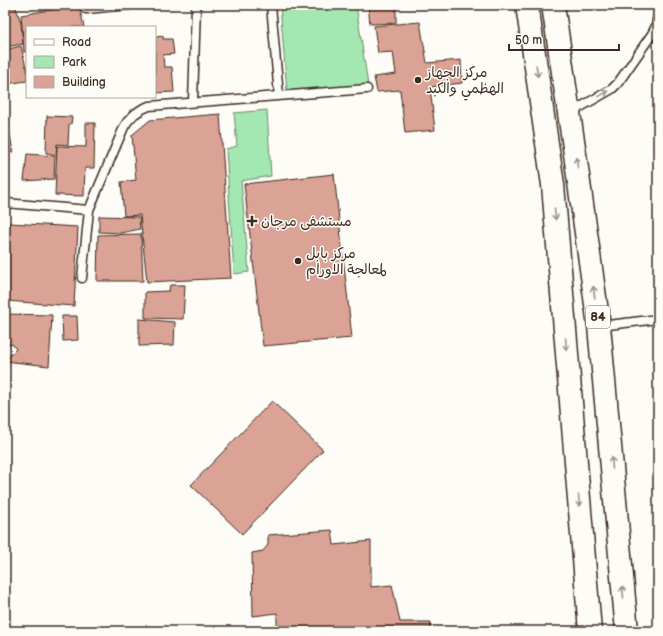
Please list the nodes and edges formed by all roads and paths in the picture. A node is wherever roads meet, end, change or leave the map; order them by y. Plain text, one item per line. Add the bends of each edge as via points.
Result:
1 (130, 5) edge
2 (196, 5) edge
3 (271, 5) edge
4 (527, 5) edge
5 (553, 5) edge
6 (86, 9) dead end
7 (658, 14) edge
8 (367, 89) dead end
9 (279, 96) junction
10 (193, 102) junction
11 (569, 114) junction
12 (5, 203) edge
13 (89, 210) junction
14 (82, 278) dead end
15 (658, 319) edge
16 (599, 326) junction
17 (590, 631) edge
18 (627, 631) edge

1 - 6 lane
2 - 10 lane
3 - 9 lane
4 -> 17 main road via 553,185
5 - 11 main road, 84
11 -> 7 lane via 618,83 652,34
8 - 9 lane
9 - 10 lane
10 - 13 lane via 149,106 132,116 124,127
16 -> 11 main road, 84
12 - 13 lane
13 - 14 lane
15 - 16 lane
18 -> 16 main road, 84

